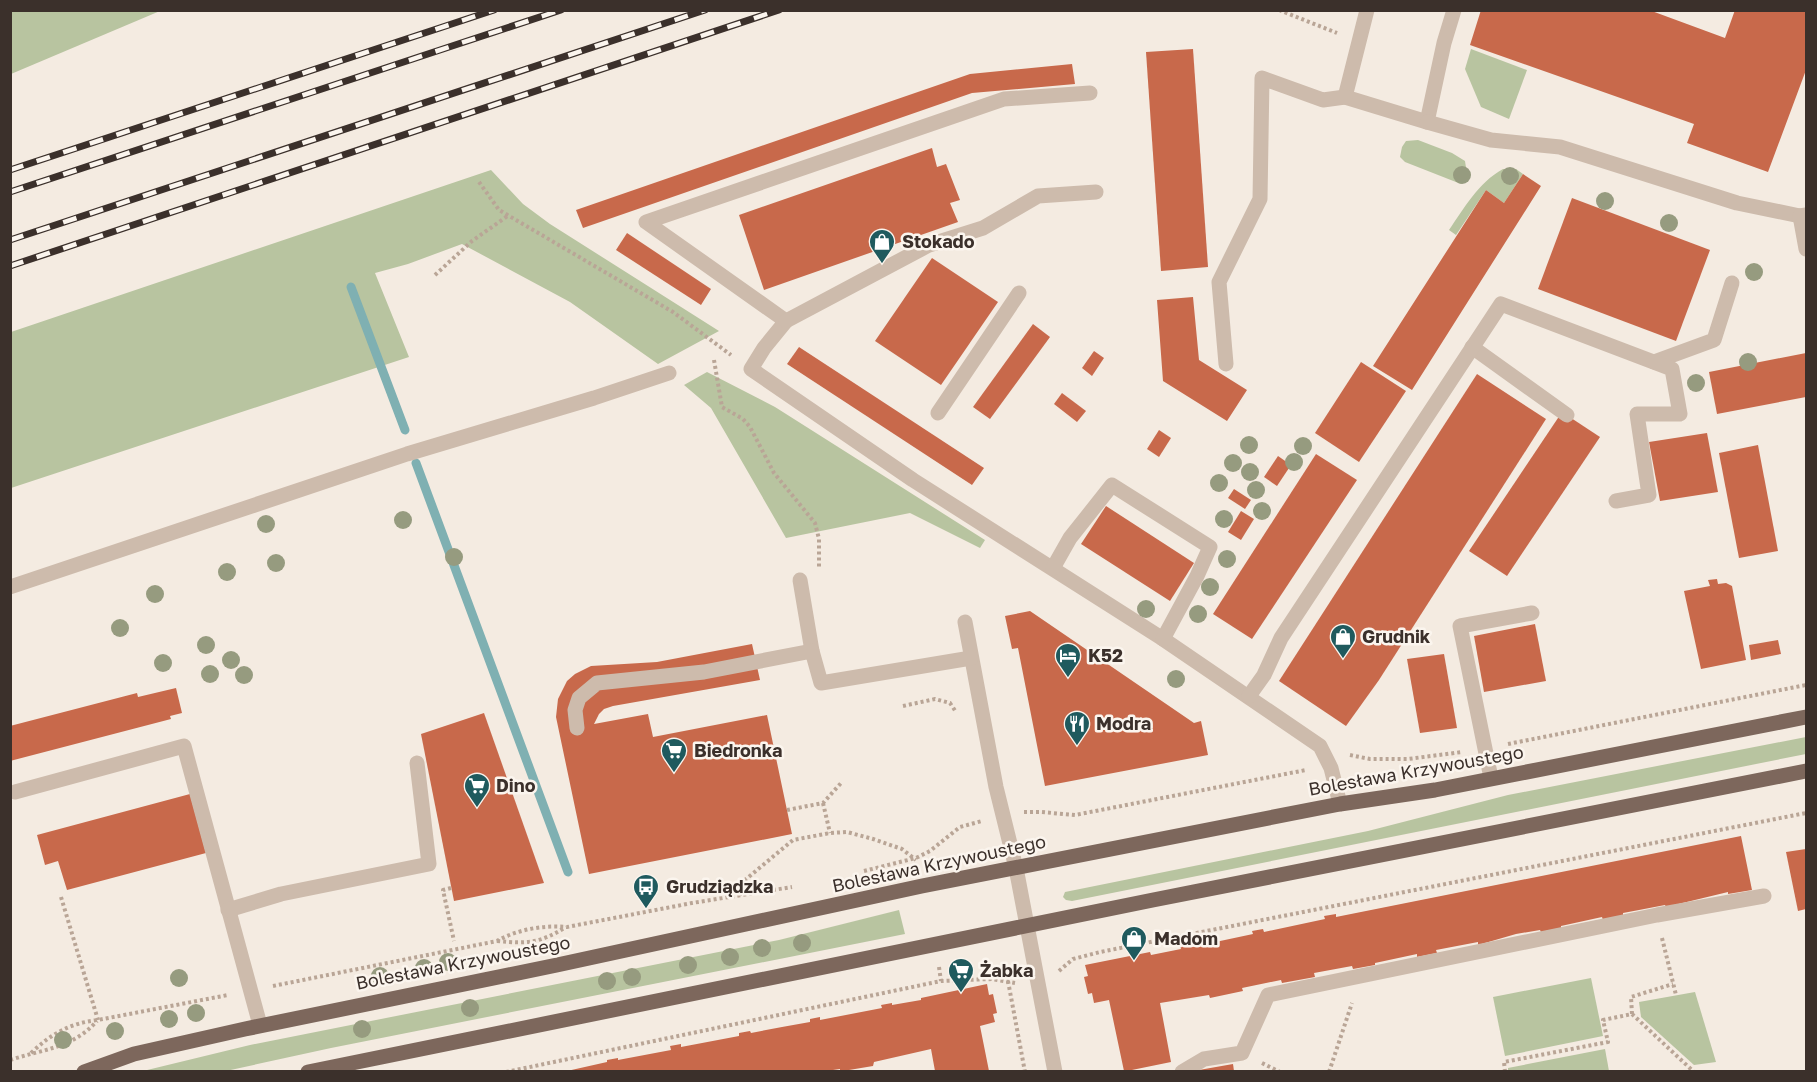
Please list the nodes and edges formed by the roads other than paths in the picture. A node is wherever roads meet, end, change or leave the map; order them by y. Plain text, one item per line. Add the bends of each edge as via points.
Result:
1 (1367, 10) edge
2 (1454, 10) edge
3 (1090, 93) dead end
4 (1345, 97) junction
5 (1427, 122) junction
6 (1096, 192) dead end
7 (1803, 215) edge
8 (1806, 249) edge
9 (1732, 283) dead end
10 (1019, 293) dead end
11 (786, 321) junction
12 (1472, 347) junction
13 (1654, 362) junction
14 (1226, 364) dead end
15 (669, 373) dead end
16 (938, 413) dead end
17 (1567, 415) dead end
18 (1616, 501) dead end
19 (1053, 568) junction
20 (800, 580) dead end
21 (10, 587) edge
22 (1532, 613) dead end
23 (965, 622) dead end
24 (1163, 639) junction
25 (812, 651) junction
26 (971, 658) junction
27 (1249, 696) junction
28 (1806, 717) edge
29 (578, 728) dead end
30 (417, 763) dead end
31 (1806, 771) edge
32 (1491, 778) junction
33 (15, 792) dead end
34 (1340, 804) junction
35 (1016, 868) junction
36 (1764, 896) dead end
37 (228, 910) junction
38 (1028, 926) junction
39 (260, 1025) junction
40 (84, 1071) edge
41 (308, 1071) edge
42 (1055, 1071) edge
43 (1182, 1071) edge

1 - 4 street
2 - 5 street
3 - 11 street via 1004,99 646,222
4 - 5 street
4 - 14 street via 1323,100 1262,78 1260,199 1219,282
5 - 7 street via 1491,140 1560,147 1737,203
6 - 11 street via 1038,196 983,228 929,245
7 - 8 street
9 - 13 street via 1714,340
10 - 16 street
11 - 19 street via 751,369 913,480
12 - 13 street via 1501,304
12 - 17 street
12 - 27 street via 1281,639
13 - 18 street via 1672,369 1680,414 1637,414 1649,495
15 - 21 street via 407,453
19 - 24 street
19 - 24 street via 1070,538 1112,485 1210,547
20 - 25 street
22 - 32 street via 1460,626
23 - 26 street
24 - 27 street
25 - 26 street via 821,683
25 - 29 street via 704,672 597,683 579,698 574,710
26 - 35 street via 1002,817
27 - 34 street via 1320,746 1331,768
28 - 32 main road, Bolesława Krzywoustego
30 - 37 street via 429,864 281,894
31 - 38 main road
32 - 34 main road, Bolesława Krzywoustego
33 - 37 street via 184,746
34 - 35 main road, Bolesława Krzywoustego
35 - 38 street
35 - 39 main road, Bolesława Krzywoustego
36 - 43 street via 1268,995 1242,1053 1204,1059
37 - 39 street
38 - 41 main road
38 - 42 street
39 - 40 main road, Bolesława Krzywoustego via 134,1054

